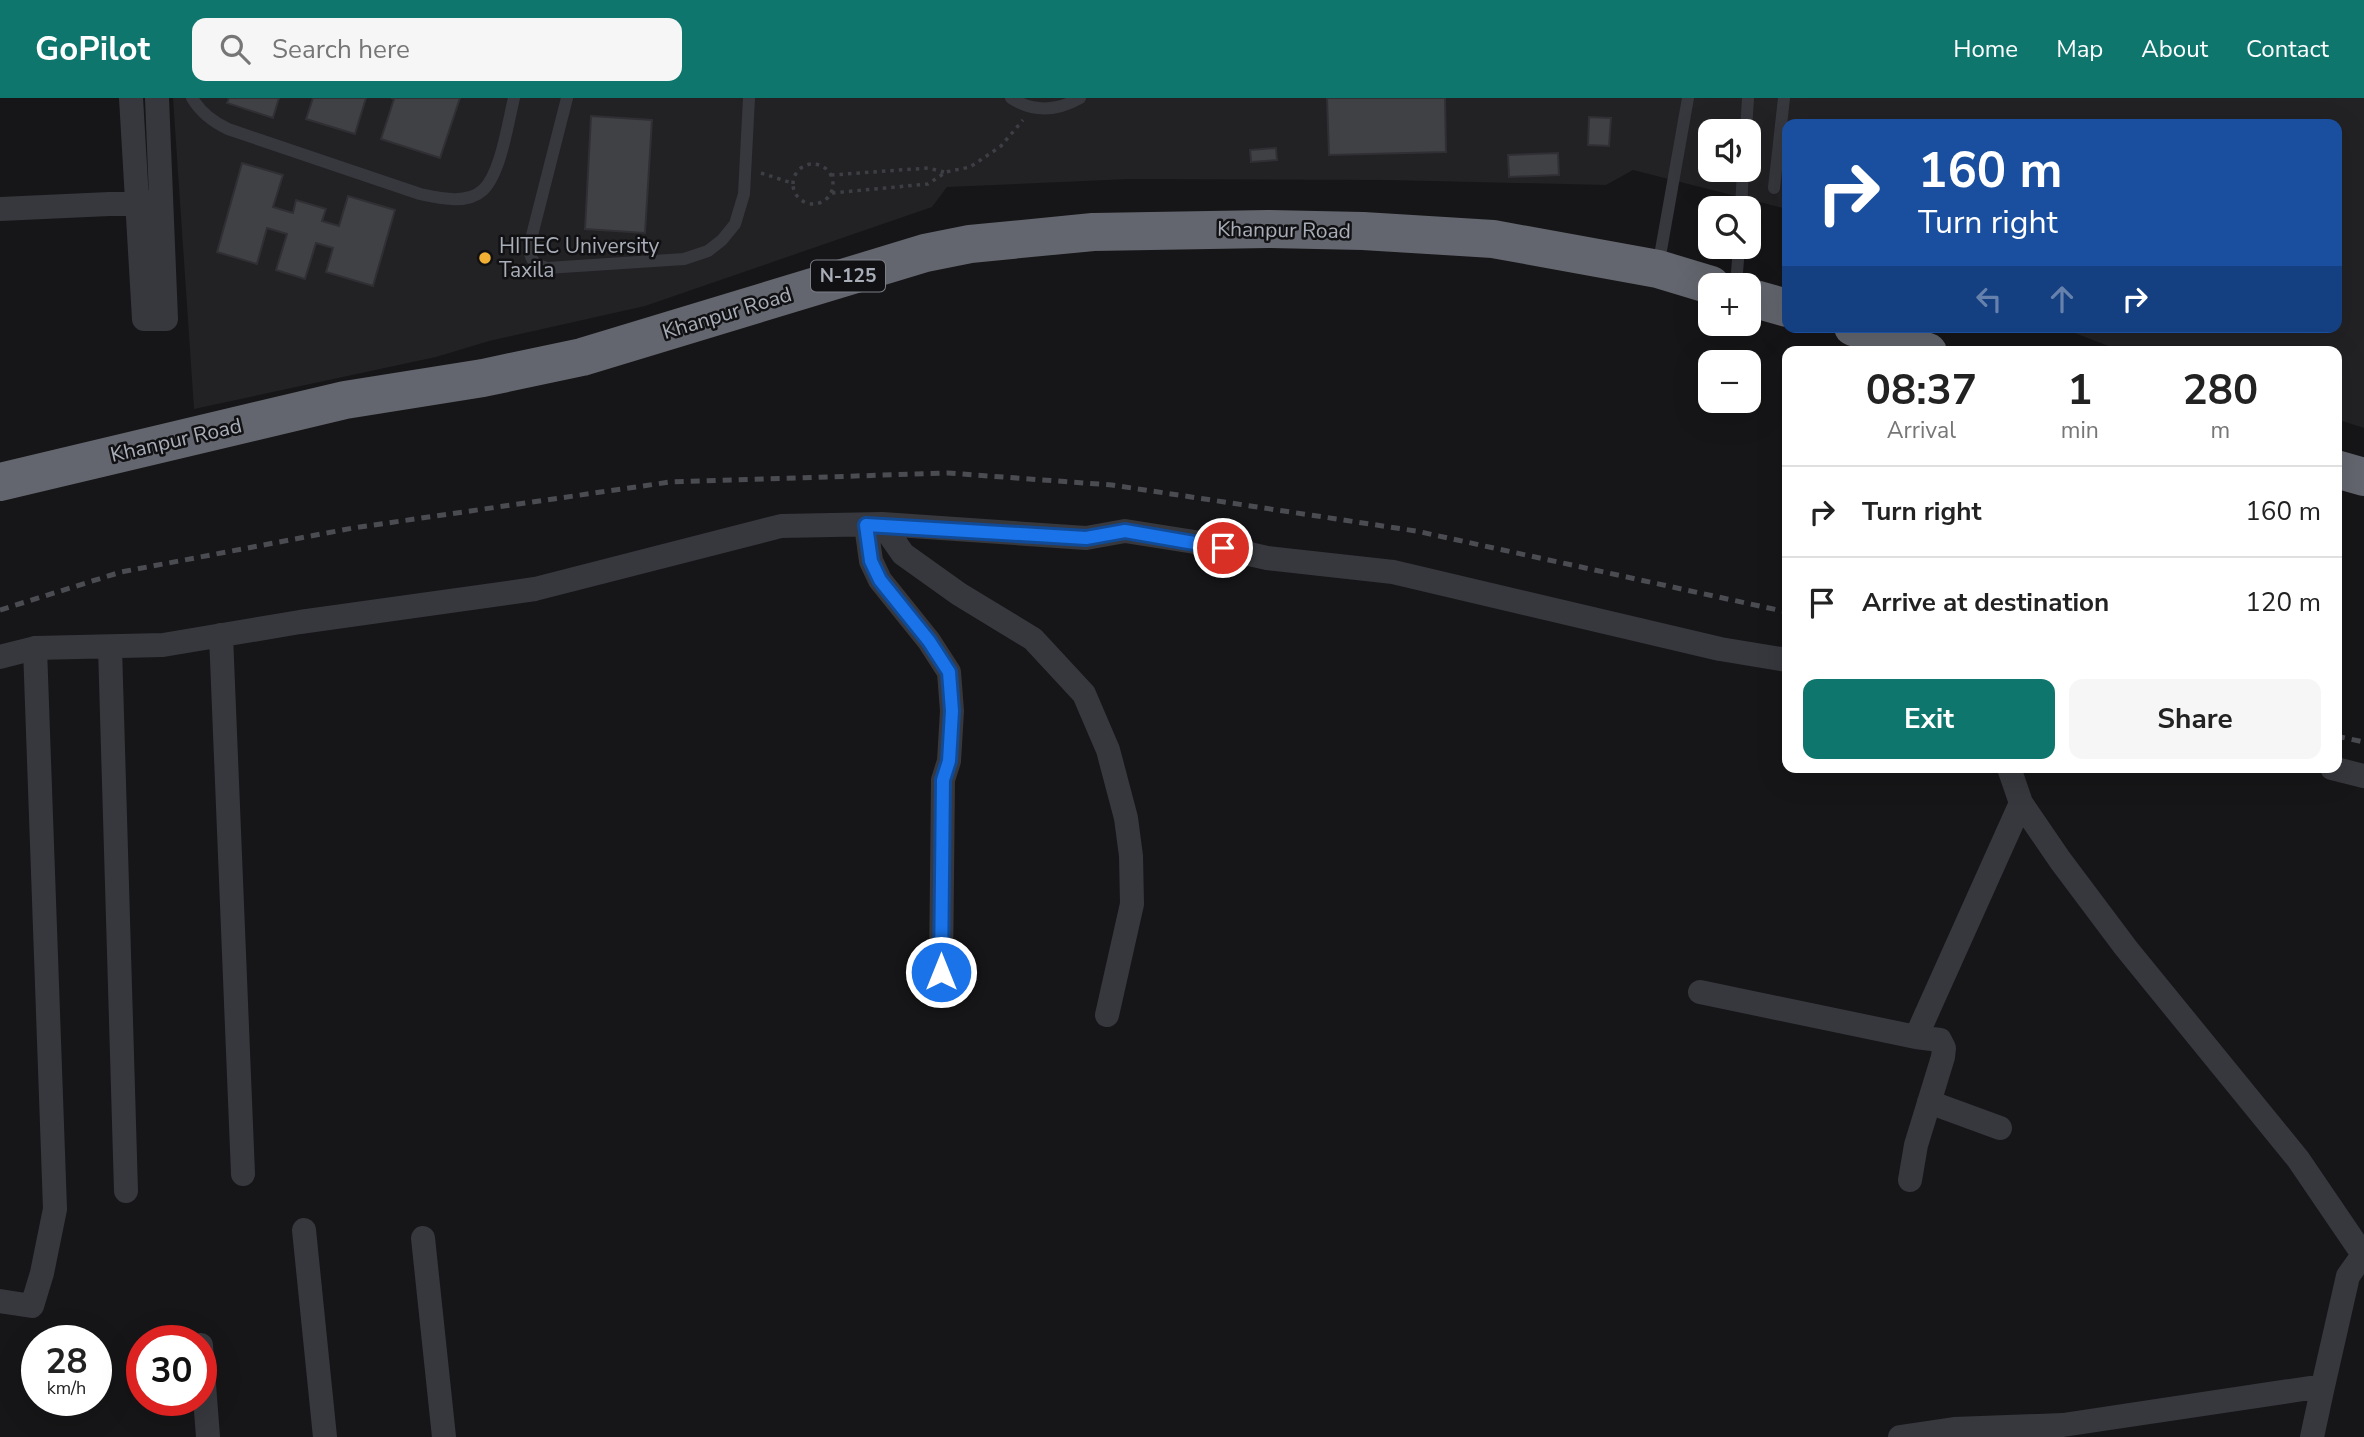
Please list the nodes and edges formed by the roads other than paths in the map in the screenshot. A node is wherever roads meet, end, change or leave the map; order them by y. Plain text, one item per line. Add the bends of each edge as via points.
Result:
1 (131, 98) edge
2 (157, 98) edge
3 (192, 98) edge
4 (514, 98) edge
5 (568, 98) edge
6 (749, 98) edge
7 (1011, 98) edge
8 (1080, 98) edge
9 (1688, 98) edge
10 (1748, 98) edge
11 (1784, 98) edge
12 (1747, 119) edge
13 (1774, 188) dead end
14 (137, 202) junction
15 (162, 202) junction
16 (0, 209) edge
17 (1657, 269) junction
18 (1698, 281) edge
19 (1761, 300) edge
20 (1782, 306) edge
21 (1871, 333) edge
22 (1910, 346) edge
23 (2342, 471) edge
24 (2364, 477) edge
25 (0, 482) edge
26 (874, 524) junction
27 (221, 635) junction
28 (110, 647) junction
29 (35, 648) junction
30 (0, 657) edge
31 (1782, 659) edge
32 (2342, 770) edge
33 (2010, 773) edge
34 (2364, 775) edge
35 (2021, 803) junction
36 (941, 972) dead end
37 (1700, 992) dead end
38 (1107, 1015) dead end
39 (1916, 1037) junction
40 (1929, 1102) junction
41 (2000, 1128) dead end
42 (243, 1174) dead end
43 (1910, 1180) dead end
44 (126, 1191) dead end
45 (304, 1230) dead end
46 (423, 1238) dead end
47 (2364, 1255) edge
48 (0, 1301) edge
49 (2323, 1386) junction
50 (207, 1416) edge
51 (1955, 1433) edge
52 (208, 1437) edge
53 (325, 1437) edge
54 (444, 1437) edge
55 (1900, 1437) edge
56 (2312, 1437) edge

1 - 14 street
2 - 15 street
3 - 4 lane via 213,122 228,129 420,194 453,199 470,197 490,181
5 - 6 lane via 529,247 530,258 537,265 559,268 684,259 708,251 722,240 735,224 744,194
7 - 8 lane via 1049,109
9 - 17 lane
10 - 12 lane
11 - 13 lane
14 - 15 street
14 - 15 street via 144,319 166,319
14 - 16 street
17 - 18 highway, Khanpur Road / N-125
17 - 25 highway, Khanpur Road / N-125 via 1493,239 1363,231 1093,232 970,244 925,253 582,357 345,400
19 - 20 highway
21 - 22 highway
23 - 24 highway
26 - 27 street via 781,527 535,589
26 - 31 street via 1086,538 1125,531 1267,558 1393,572 1720,649
26 - 36 street via 871,561 880,580 949,672 952,711 943,780
26 - 38 street via 903,554 1033,639 1084,694 1108,750 1131,856 1132,904
27 - 28 street via 163,645
27 - 42 street
28 - 29 street
28 - 44 street
29 - 30 street
29 - 48 street via 55,1209 32,1306
32 - 34 street
33 - 35 street
35 - 39 street
35 - 47 street via 2126,948 2298,1159
37 - 39 street
39 - 40 street via 1943,1044
40 - 41 street
40 - 43 street
45 - 53 street
46 - 54 street
47 - 49 street via 2348,1276
49 - 51 street via 2063,1425
49 - 56 street
50 - 52 street
51 - 55 street

